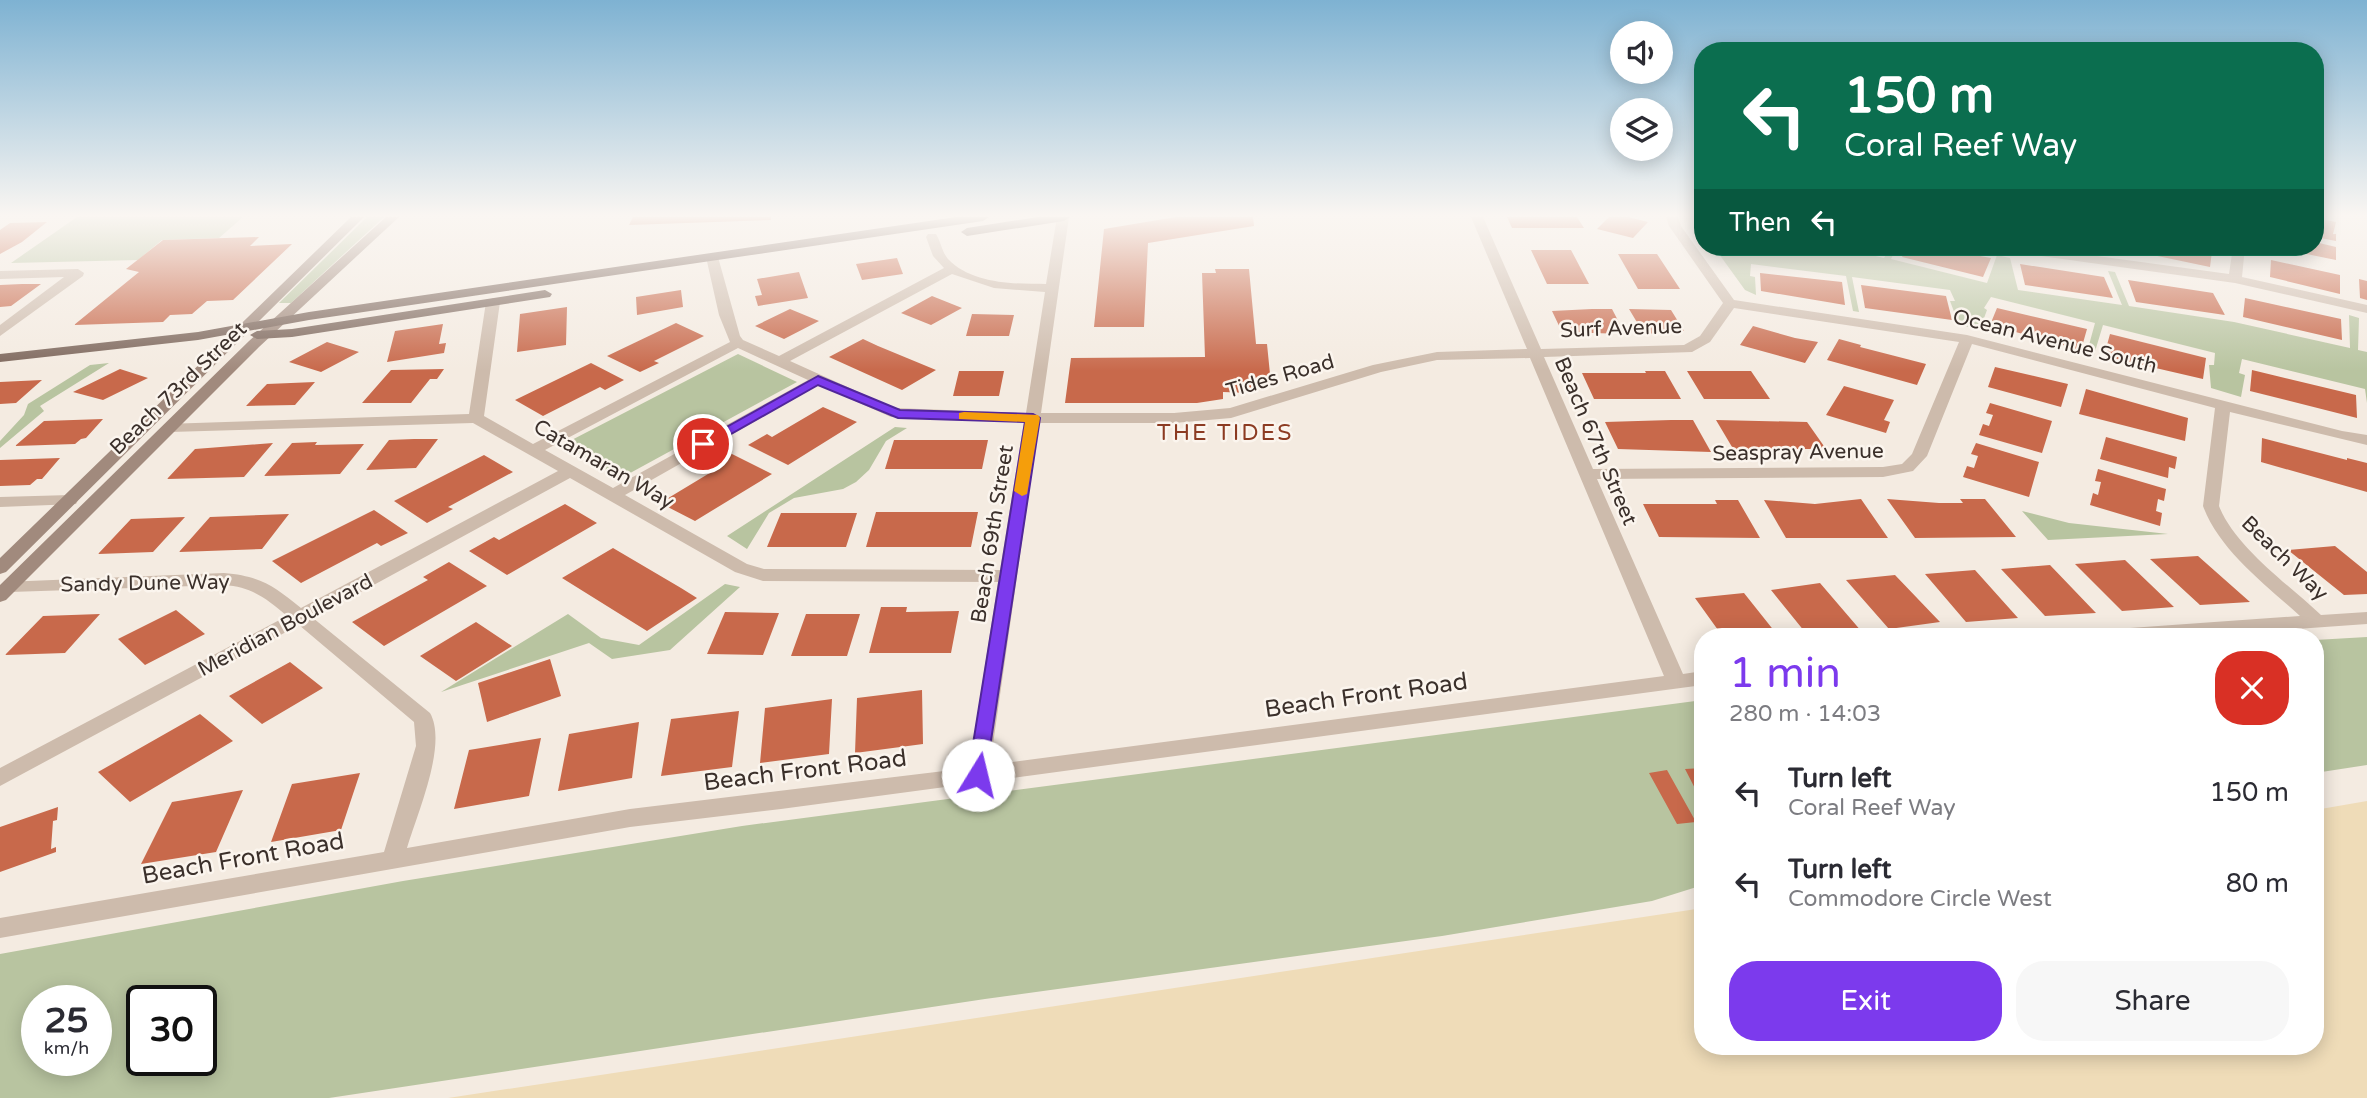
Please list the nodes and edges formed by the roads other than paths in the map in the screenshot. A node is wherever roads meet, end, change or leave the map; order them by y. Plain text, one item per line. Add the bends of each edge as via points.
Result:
1 (306, 268) edge
2 (337, 268) edge
3 (675, 268) edge
4 (684, 268) edge
5 (715, 268) edge
6 (1055, 268) edge
7 (1499, 268) edge
8 (1705, 268) edge
9 (2158, 268) edge
10 (2236, 268) edge
11 (952, 269) joint
12 (0, 275) edge
13 (2235, 279) junction
14 (1052, 288) junction
15 (493, 302) junction
16 (1730, 303) junction
17 (2367, 309) edge
18 (279, 322) junction
19 (242, 331) junction
20 (0, 332) edge
21 (265, 334) junction
22 (1966, 339) junction
23 (738, 342) junction
24 (1535, 352) junction
25 (0, 358) edge
26 (778, 362) junction
27 (818, 380) junction
28 (2223, 405) junction
29 (476, 418) junction
30 (1033, 418) junction
31 (170, 427) junction
32 (2367, 440) edge
33 (534, 450) junction
34 (571, 471) junction
35 (1587, 474) junction
36 (612, 495) junction
37 (70, 500) junction
38 (0, 502) edge
39 (0, 568) edge
40 (1009, 576) junction
41 (5, 591) edge
42 (300, 617) junction
43 (2367, 618) edge
44 (2317, 622) junction
45 (2225, 628) edge
46 (1694, 679) edge
47 (1676, 681) junction
48 (978, 775) junction
49 (0, 778) edge
50 (393, 858) junction
51 (0, 928) edge

1 - 19 street, Beach 73rd Street
2 - 18 street, Beach 73rd Street
3 - 18 main road
4 - 15 main road
5 - 23 street via 730,330
6 - 14 street, Beach 69th Street
7 - 24 street, Beach 67th Street
8 - 16 street
9 - 13 street
10 - 13 street
11 - 14 street via 997,284
11 - 26 street
12 - 20 street via 78,273
13 - 17 street
14 - 30 street, Beach 69th Street
15 - 21 main road
15 - 29 street
16 - 22 street, Ocean Avenue South
16 - 24 street, Surf Avenue via 1706,339 1687,349
18 - 19 main road
18 - 21 street, Beach 73rd Street
19 - 21 main road
19 - 25 main road
19 - 37 street, Beach 73rd Street
21 - 31 street, Beach 73rd Street
22 - 28 street, Ocean Avenue South
22 - 35 street, Seaspray Avenue via 1921,452 1907,468 1883,472
23 - 26 street, Tides Road
23 - 33 street
24 - 30 street, Tides Road via 1407,361 1213,416
24 - 35 street, Beach 67th Street
26 - 27 street, Tides Road
27 - 30 street, Tides Road via 898,414
27 - 36 street
28 - 32 street, Ocean Avenue South
28 - 44 street, Beach Way via 2213,516
29 - 31 street
29 - 33 street, Catamaran Way
30 - 40 street, Beach 69th Street
31 - 41 street, Beach 73rd Street
33 - 34 street, Catamaran Way
34 - 36 street, Catamaran Way
34 - 42 street, Meridian Boulevard
35 - 47 street, Beach 67th Street
36 - 40 street, Catamaran Way via 756,574
37 - 38 street
37 - 39 street, Beach 73rd Street
40 - 48 street, Beach 69th Street
41 - 42 street, Sandy Dune Way via 237,580 262,587
42 - 49 street, Meridian Boulevard
42 - 50 street, Sandy Dune Way via 423,718 426,746
43 - 44 street
44 - 45 street
46 - 47 street, Beach Front Road
47 - 48 street, Beach Front Road
48 - 50 street, Beach Front Road via 643,816
50 - 51 street, Beach Front Road

